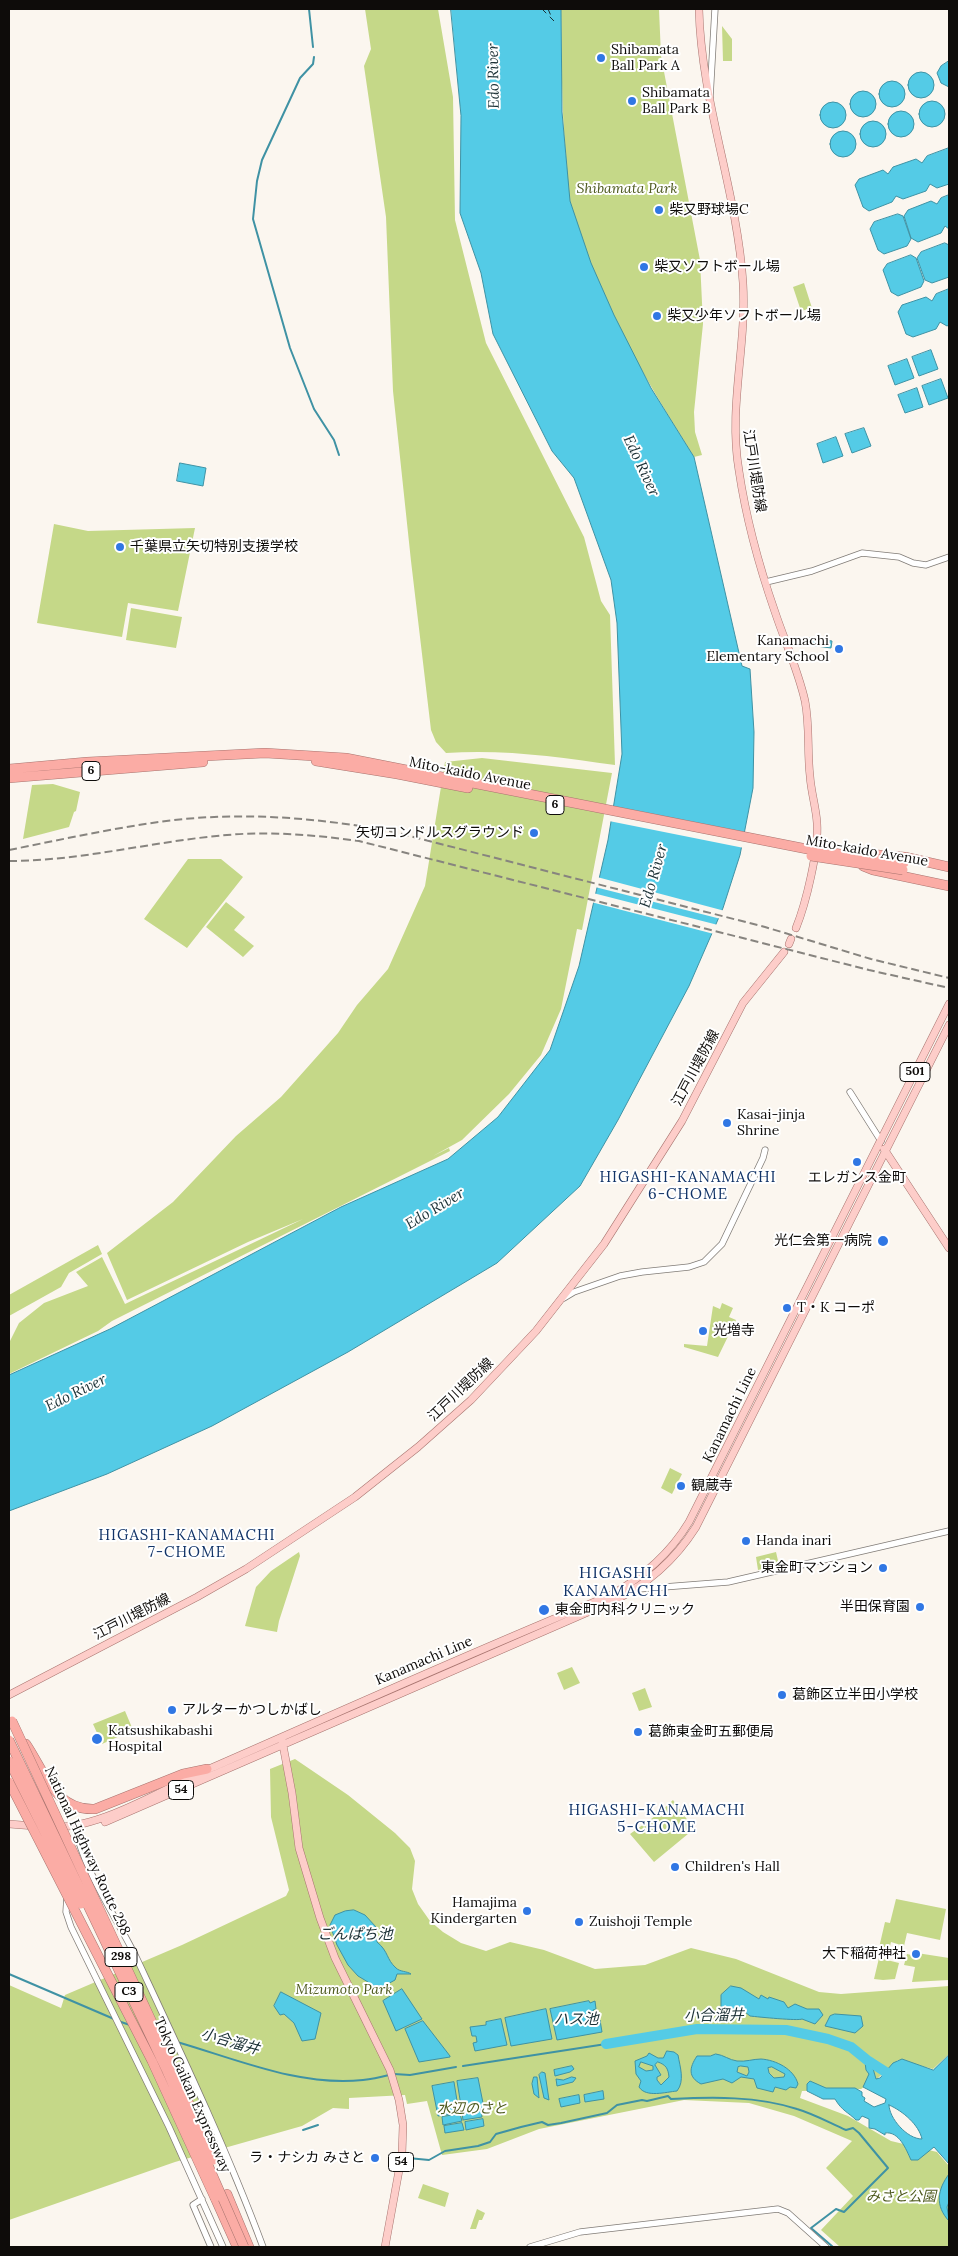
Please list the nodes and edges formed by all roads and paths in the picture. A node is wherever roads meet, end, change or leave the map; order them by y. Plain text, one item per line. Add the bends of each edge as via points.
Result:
1 (699, 9) edge
2 (715, 9) edge
3 (710, 97) junction
4 (949, 557) edge
5 (766, 582) junction
6 (173, 760) junction
7 (9, 768) edge
8 (9, 778) edge
9 (812, 853) junction
10 (841, 854) junction
11 (856, 863) junction
12 (949, 867) edge
13 (949, 872) edge
14 (949, 880) edge
15 (949, 886) edge
16 (796, 928) dead end
17 (784, 952) dead end
18 (949, 1004) edge
19 (949, 1025) edge
20 (850, 1092) dead end
21 (881, 1141) junction
22 (765, 1150) dead end
23 (885, 1151) junction
24 (949, 1248) edge
25 (564, 1298) junction
26 (949, 1531) edge
27 (634, 1585) junction
28 (9, 1695) edge
29 (11, 1717) edge
30 (18, 1733) junction
31 (9, 1740) edge
32 (282, 1741) junction
33 (9, 1761) edge
34 (207, 1769) junction
35 (9, 1782) edge
36 (9, 1824) edge
37 (9, 1828) edge
38 (75, 1828) junction
39 (80, 1846) junction
40 (202, 2199) junction
41 (211, 2247) edge
42 (223, 2247) edge
43 (238, 2247) edge
44 (244, 2247) edge
45 (249, 2247) edge
46 (263, 2247) edge
47 (384, 2247) edge
48 (530, 2247) edge
49 (826, 2247) edge

1 - 3 main road via 702,54
2 - 3 street, 江戸川堤防線
3 - 5 main road, 江戸川堤防線 via 743,282 743,319 734,414 736,453
4 - 5 street via 926,565 899,557 862,553
5 - 16 main road, 江戸川堤防線 via 808,719 810,780 817,824 813,863
6 - 7 highway, Mito-kaido Avenue / 6
6 - 8 highway, Mito-kaido Avenue / 6
6 - 9 highway, Mito-kaido Avenue / 6 via 305,760 398,771
9 - 10 highway, Mito-kaido Avenue / 6, bridge
9 - 11 highway, Mito-kaido Avenue / 6, bridge
10 - 12 highway, bridge via 888,855
10 - 13 highway, Mito-kaido Avenue / 6, bridge
11 - 14 highway, Mito-kaido Avenue / 6, bridge
11 - 15 highway, bridge via 873,870
17 - 25 main road, 江戸川堤防線 via 747,998 667,1145 610,1236
18 - 21 main road, 501
19 - 23 main road, 501
20 - 21 street
21 - 23 main road
21 - 27 main road, Kanamachi Line via 689,1522 662,1559
22 - 25 street via 722,1244 704,1262 620,1276
23 - 24 main road
23 - 27 main road, Kanamachi Line via 696,1527 675,1556
25 - 28 main road, 江戸川堤防線 via 471,1400 355,1497 203,1594
26 - 27 street via 728,1582
27 - 32 main road, Kanamachi Line via 593,1610
29 - 30 highway, National Highway Route 298 / 298, bridge
30 - 34 highway, bridge via 59,1796 80,1808 102,1807 173,1777
30 - 45 highway, National Highway Route 298 / 298, bridge via 178,2076
31 - 44 highway, Tokyo Gaikan Expressway / C3, bridge via 166,2069
32 - 34 main road, 54
32 - 38 main road, 54 via 109,1820
32 - 47 main road, 54 via 299,1848 322,1925 392,2075 403,2125 402,2154
33 - 43 highway, Tokyo Gaikan Expressway / C3, bridge via 160,2066
34 - 38 main road, 54
35 - 43 highway, 298, bridge via 152,2060
36 - 38 main road, 54
37 - 38 main road, 54 via 46,1832
38 - 39 street
39 - 40 street via 68,1886 66,1912
39 - 46 street via 173,2038
40 - 41 street via 193,2205
40 - 42 street
48 - 49 street via 580,2232 778,2209

